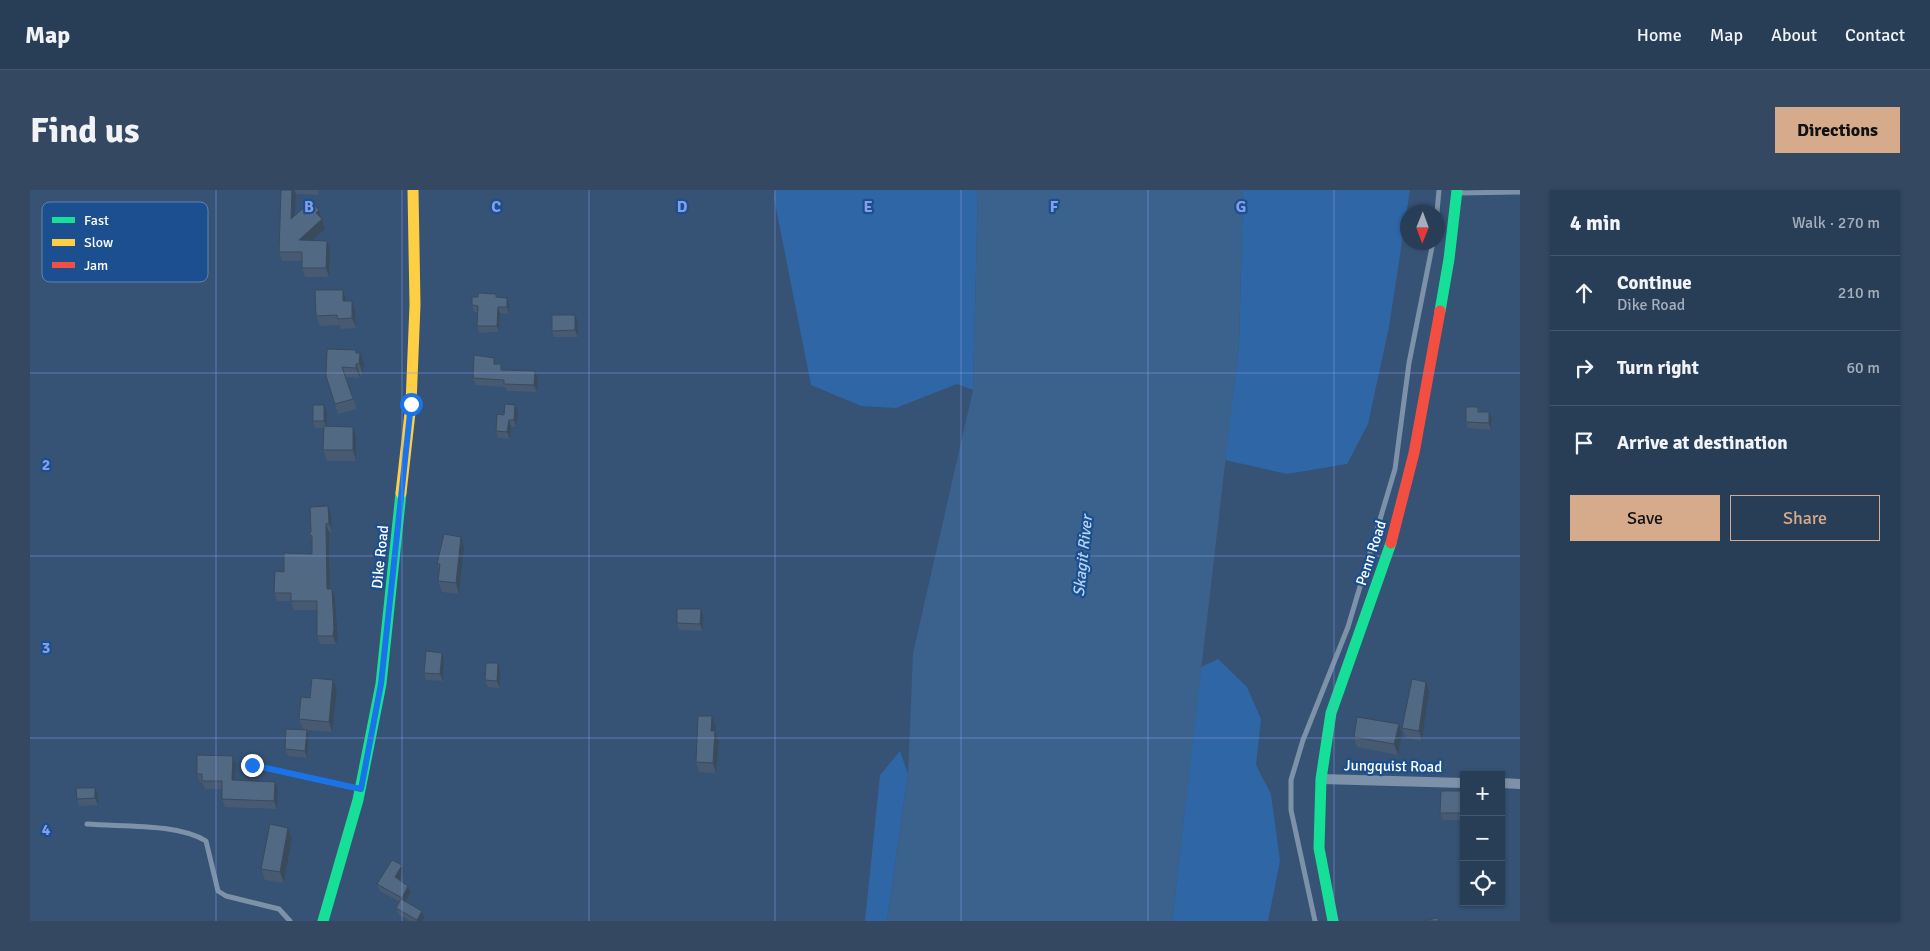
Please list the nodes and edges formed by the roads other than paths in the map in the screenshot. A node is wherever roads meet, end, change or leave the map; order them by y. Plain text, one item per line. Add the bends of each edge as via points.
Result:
1 (414, 190) edge
2 (1439, 190) edge
3 (1456, 192) edge
4 (1520, 192) edge
5 (1438, 205) edge
6 (1432, 250) edge
7 (252, 765) dead end
8 (1321, 779) junction
9 (1460, 782) edge
10 (1505, 783) edge
11 (1520, 784) edge
12 (361, 789) junction
13 (87, 824) dead end
14 (290, 921) edge
15 (323, 921) edge
16 (1315, 921) edge
17 (1333, 921) edge

1 - 12 street, Dike Road via 415,306 411,404 381,684
2 - 5 lane
3 - 4 lane
3 - 8 street, Penn Road via 1449,259 1414,453 1390,548 1331,713
6 - 16 lane via 1409,363 1395,469 1348,627 1303,740 1291,780 1290,810
7 - 12 lane
8 - 9 street, Jungquist Road
8 - 17 street, Penn Road via 1320,848
10 - 11 street
12 - 15 street, Dike Road
13 - 14 lane via 169,830 198,836 206,841 218,891 226,896 279,908

